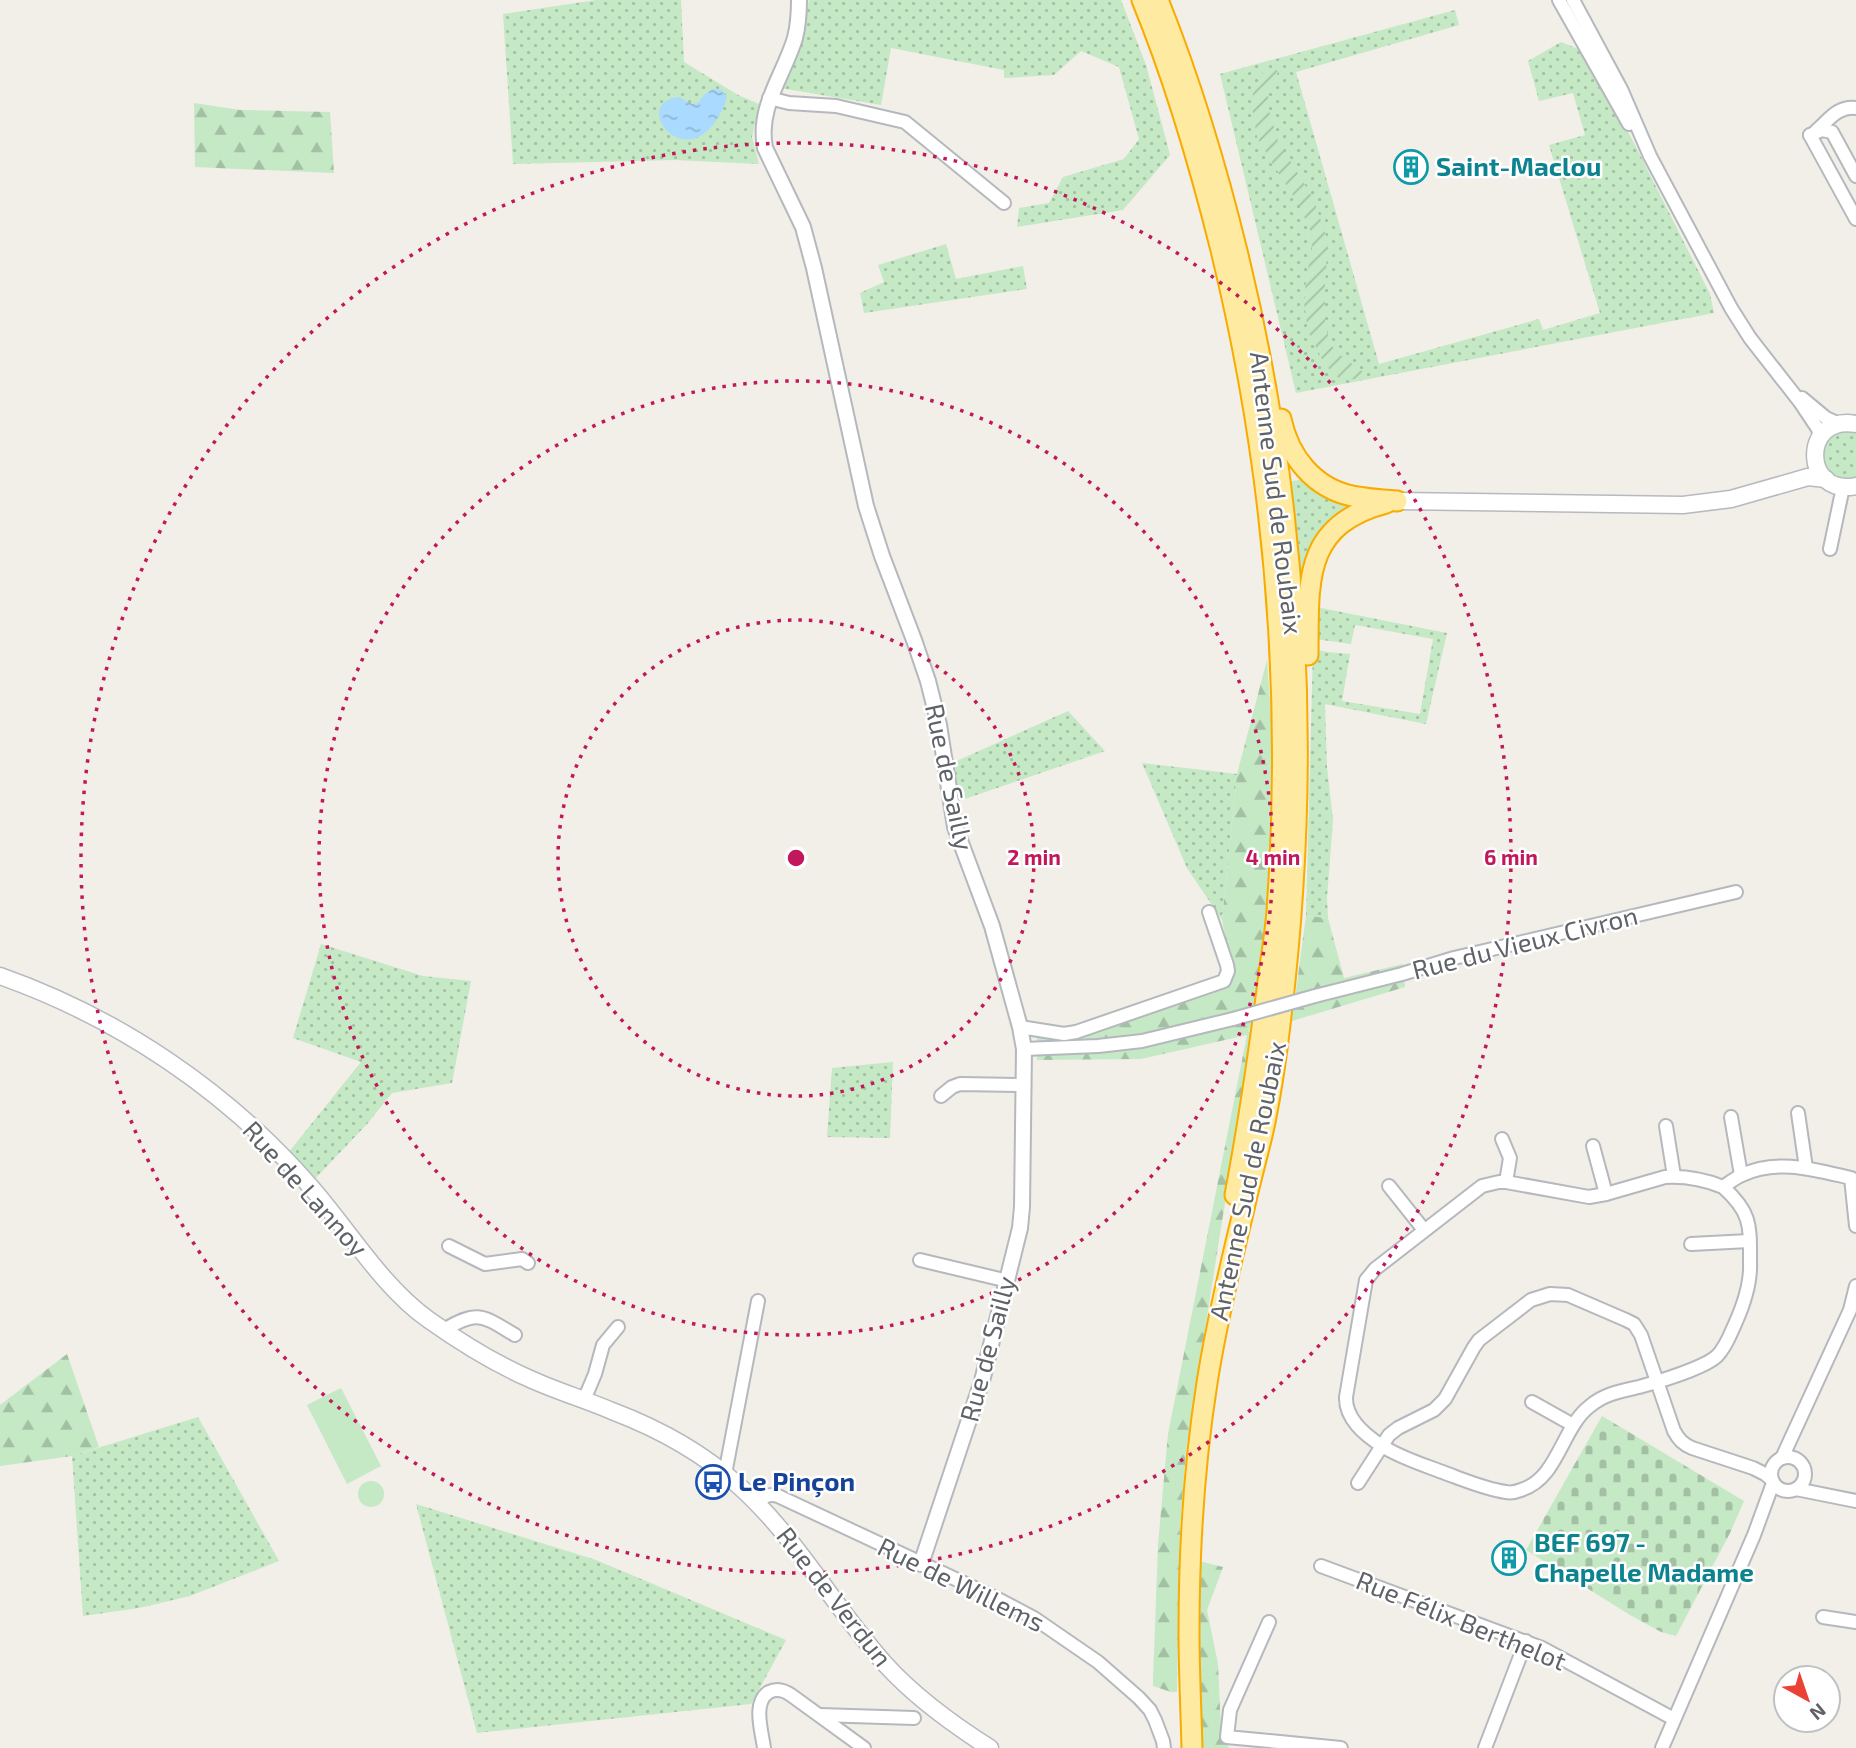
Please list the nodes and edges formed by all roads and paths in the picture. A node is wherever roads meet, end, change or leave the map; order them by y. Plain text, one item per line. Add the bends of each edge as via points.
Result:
1 (799, 0) edge
2 (1142, 0) edge
3 (1158, 0) edge
4 (1559, 0) edge
5 (1573, 0) edge
6 (1579, 24) junction
7 (769, 98) junction
8 (1856, 108) edge
9 (1810, 135) junction
10 (1856, 176) edge
11 (1004, 203) dead end
12 (1856, 219) edge
13 (1238, 255) junction
14 (1791, 389) junction
15 (1839, 424) junction
16 (1856, 424) edge
17 (1820, 438) junction
18 (1815, 454) junction
19 (1826, 479) junction
20 (1849, 487) edge
21 (1765, 489) junction
22 (1397, 501) junction
23 (1830, 549) dead end
24 (1298, 765) junction
25 (1736, 892) dead end
26 (1209, 912) dead end
27 (0, 976) edge
28 (1020, 1027) junction
29 (1024, 1049) junction
30 (1024, 1085) junction
31 (941, 1096) dead end
32 (1798, 1113) dead end
33 (1731, 1117) dead end
34 (1666, 1126) dead end
35 (1503, 1139) dead end
36 (1593, 1146) dead end
37 (1806, 1168) junction
38 (1741, 1175) junction
39 (1674, 1177) junction
40 (1506, 1182) junction
41 (1389, 1186) dead end
42 (1723, 1187) junction
43 (1606, 1194) junction
44 (1856, 1226) edge
45 (1424, 1230) junction
46 (1749, 1241) junction
47 (1691, 1244) dead end
48 (449, 1246) dead end
49 (920, 1260) dead end
50 (528, 1263) dead end
51 (1008, 1281) junction
52 (1856, 1286) edge
53 (758, 1301) dead end
54 (618, 1327) dead end
55 (444, 1330) junction
56 (515, 1335) dead end
57 (1657, 1381) junction
58 (565, 1393) joint
59 (584, 1400) junction
60 (1532, 1402) dead end
61 (1805, 1409) junction
62 (1573, 1426) junction
63 (1381, 1446) junction
64 (1713, 1455) junction
65 (1781, 1459) junction
66 (1804, 1469) junction
67 (725, 1474) junction
68 (1773, 1481) junction
69 (1358, 1483) dead end
70 (1794, 1490) junction
71 (1856, 1499) edge
72 (757, 1503) junction
73 (1754, 1535) junction
74 (921, 1564) junction
75 (1321, 1566) dead end
76 (1823, 1617) dead end
77 (1269, 1622) dead end
78 (1856, 1622) edge
79 (1526, 1641) junction
80 (819, 1715) junction
81 (914, 1718) dead end
82 (1674, 1719) junction
83 (764, 1748) edge
84 (864, 1748) edge
85 (990, 1748) edge
86 (1164, 1748) edge
87 (1186, 1748) edge
88 (1192, 1748) edge
89 (1341, 1748) edge
90 (1485, 1748) edge
91 (1662, 1748) edge

1 - 7 street, Rue de Sailly via 794,40
2 - 87 highway, Antenne Sud de Roubaix via 1204,183 1238,325 1269,516 1282,699 1280,868 1273,941 1249,1118 1189,1453 1182,1628
3 - 13 highway, Antenne Sud de Roubaix via 1208,145
4 - 6 street
5 - 6 street
6 - 14 street via 1621,89 1650,156 1744,329
7 - 11 street via 836,106 905,122
7 - 28 street, Rue de Sailly via 765,148 803,227 866,506 928,681 955,827 992,926
8 - 9 street via 1838,111
9 - 10 street via 1832,132
9 - 12 street
13 - 22 highway via 1256,295 1284,432 1296,457 1309,474 1335,491
13 - 24 highway, Antenne Sud de Roubaix via 1257,336 1284,513 1295,628
14 - 15 street
14 - 17 street
15 - 16 main road
15 - 17 main road
17 - 18 main road
18 - 19 main road via 1818,470
18 - 21 main road
19 - 20 main road
19 - 21 main road via 1808,477
20 - 23 street
21 - 22 main road via 1683,505
22 - 24 highway via 1347,520 1325,542 1314,564 1309,590 1306,726
24 - 88 highway, Antenne Sud de Roubaix via 1292,918 1275,1062 1199,1440 1189,1608
25 - 29 street, Rue du Vieux Civron, bridge via 1454,958 1183,1032 1098,1046
26 - 28 street via 1227,965 1224,981 1076,1032
27 - 55 main road, Rue de Lannoy via 109,1025 215,1095 293,1167 401,1296
28 - 29 street, Rue de Sailly
29 - 30 street, Rue de Sailly
30 - 31 street via 960,1084
30 - 51 street, Rue de Sailly via 1022,1206
32 - 37 street
33 - 38 street
34 - 39 street
35 - 40 street via 1510,1158
36 - 43 street
37 - 38 street via 1779,1166
37 - 44 street via 1851,1178
38 - 42 street
39 - 42 street
39 - 43 street
40 - 43 street via 1581,1196
40 - 45 street via 1476,1189
41 - 45 street
42 - 46 street via 1744,1210
45 - 63 street via 1375,1269 1364,1287 1346,1405 1352,1420
46 - 47 street
46 - 57 street via 1747,1290 1722,1350 1701,1366
48 - 50 street via 485,1264 522,1259
49 - 51 street
51 - 74 street, Rue de Sailly via 976,1400
52 - 61 street via 1850,1310
53 - 67 street
54 - 59 street via 603,1345
55 - 56 street via 476,1316
55 - 58 main road, Rue de Lannoy via 501,1365
57 - 62 street via 1602,1397
57 - 63 street via 1634,1324 1568,1295 1539,1296 1479,1340 1440,1405 1398,1428
57 - 64 street via 1678,1438
58 - 59 main road, Rue de Verdun
59 - 67 main road, Rue de Verdun via 656,1430
60 - 62 street
61 - 65 street
61 - 66 street via 1798,1448
62 - 63 street via 1540,1479 1516,1492 1462,1479
63 - 69 street
64 - 65 street via 1763,1462
64 - 68 street via 1761,1471
65 - 66 street via 1795,1458
65 - 68 street via 1771,1470
66 - 70 street via 1803,1482
66 - 71 street via 1820,1486
67 - 72 main road, Rue de Verdun
68 - 70 street via 1781,1490
68 - 73 street
70 - 71 street
70 - 73 street via 1772,1503
72 - 74 street, Rue de Willems via 766,1496 778,1496
72 - 85 main road, Rue de Verdun via 898,1677 940,1714
73 - 82 street
74 - 86 street, Rue de Willems via 1021,1610 1098,1662 1150,1710
75 - 79 street, Rue Félix Berthelot
76 - 78 street
77 - 89 street via 1230,1710 1227,1737
79 - 82 street, Rue Félix Berthelot
79 - 90 street
80 - 81 street
80 - 83 street via 785,1691 765,1695 759,1712
80 - 84 street
82 - 91 street

